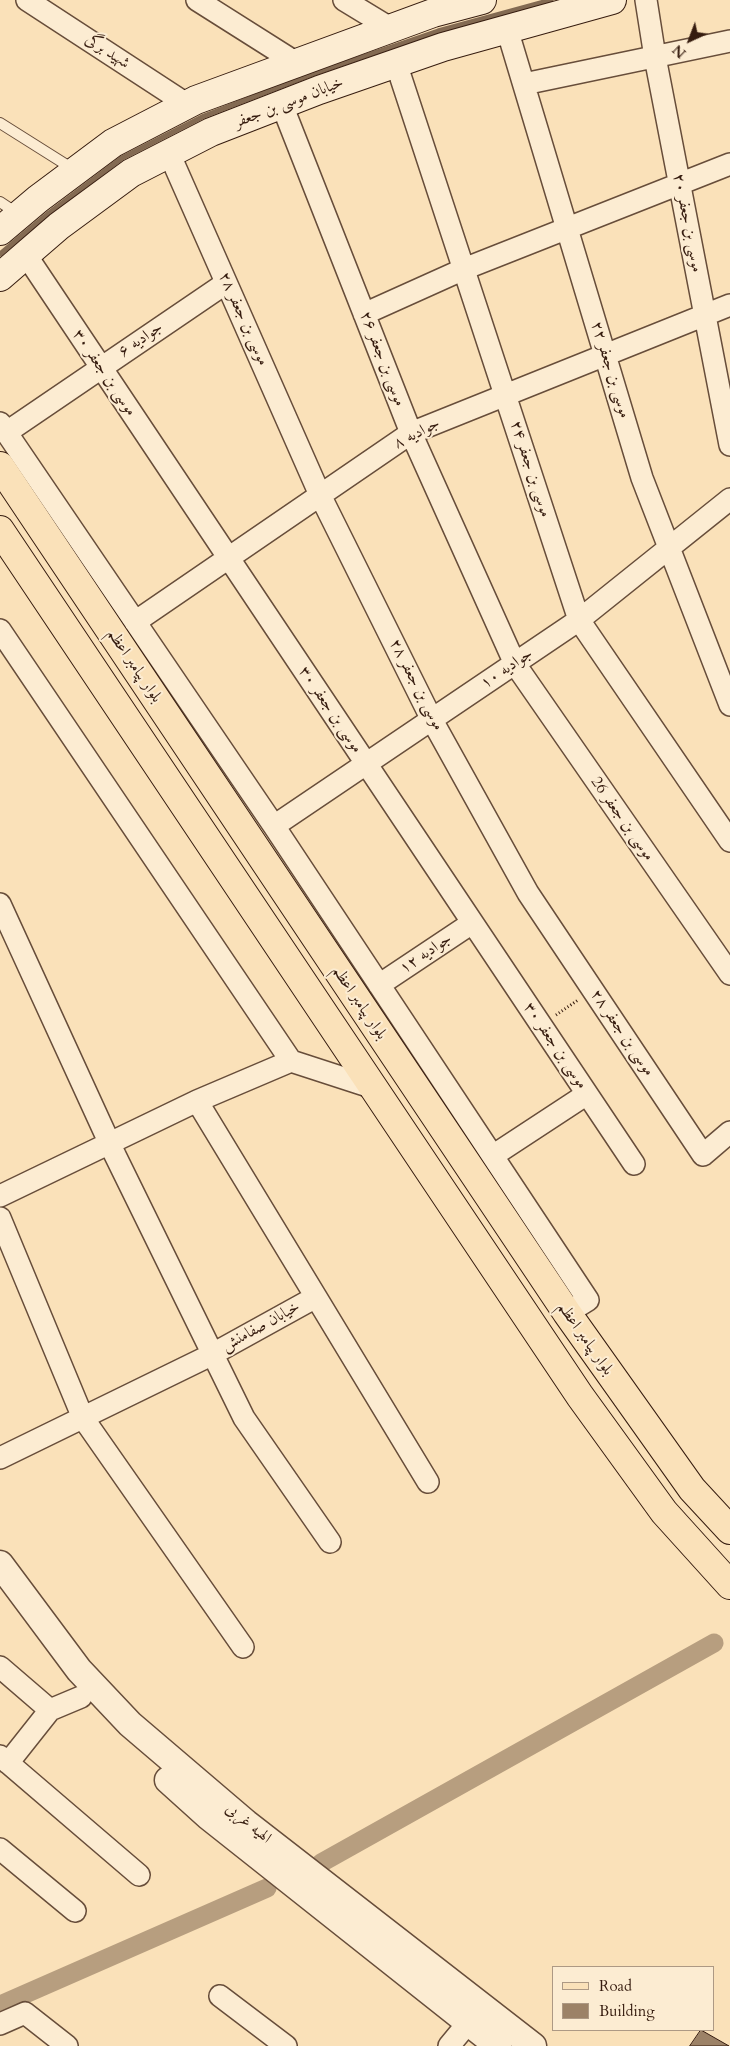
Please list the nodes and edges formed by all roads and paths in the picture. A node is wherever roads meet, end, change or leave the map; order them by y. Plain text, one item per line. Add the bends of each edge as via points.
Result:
1 (27, 0) edge
2 (197, 0) edge
3 (344, 0) edge
4 (482, 0) edge
5 (612, 0) edge
6 (646, 0) edge
7 (390, 28) junction
8 (507, 29) junction
9 (730, 41) edge
10 (655, 57) junction
11 (295, 62) junction
12 (396, 63) junction
13 (524, 84) junction
14 (188, 105) junction
15 (282, 105) junction
16 (0, 123) edge
17 (169, 153) junction
18 (730, 164) edge
19 (75, 171) junction
20 (680, 184) junction
21 (6, 216) edge
22 (567, 228) junction
23 (26, 255) junction
24 (464, 269) junction
25 (0, 277) edge
26 (226, 283) junction
27 (730, 305) edge
28 (364, 314) junction
29 (705, 316) junction
30 (605, 355) junction
31 (101, 367) junction
32 (506, 395) junction
33 (4, 428) edge
34 (411, 433) junction
35 (730, 445) edge
36 (0, 466) edge
37 (320, 495) junction
38 (730, 499) edge
39 (0, 530) edge
40 (670, 547) junction
41 (228, 558) junction
42 (579, 620) junction
43 (135, 622) junction
44 (0, 630) edge
45 (515, 664) junction
46 (730, 705) edge
47 (432, 720) junction
48 (367, 765) junction
49 (274, 826) junction
50 (730, 842) edge
51 (0, 904) edge
52 (472, 923) junction
53 (730, 974) edge
54 (380, 985) junction
55 (593, 990) junction
56 (541, 1025) junction
57 (292, 1060) junction
58 (371, 1087) junction
59 (587, 1094) junction
60 (197, 1101) junction
61 (730, 1132) edge
62 (110, 1144) junction
63 (494, 1155) junction
64 (634, 1164) dead end
65 (0, 1196) edge
66 (0, 1218) edge
67 (316, 1297) junction
68 (568, 1313) junction
69 (212, 1355) junction
70 (83, 1418) junction
71 (0, 1458) edge
72 (428, 1482) dead end
73 (730, 1530) edge
74 (330, 1542) dead end
75 (0, 1564) edge
76 (730, 1585) edge
77 (0, 1592) edge
78 (243, 1647) dead end
79 (0, 1667) edge
80 (80, 1698) junction
81 (50, 1710) junction
82 (4, 1760) edge
83 (0, 1849) edge
84 (140, 1875) dead end
85 (75, 1912) dead end
86 (220, 1996) dead end
87 (468, 2023) junction
88 (0, 2024) edge
89 (67, 2046) edge
90 (286, 2046) edge
91 (450, 2046) edge
92 (498, 2046) edge
93 (533, 2046) edge

1 - 14 street, شهید برگی
2 - 11 street
3 - 7 street
4 - 7 main road
5 - 8 main road, خیابان موسی بن جعفر
6 - 10 street, موسی بن جعفر ۲۰
7 - 11 main road
8 - 12 main road, خیابان موسی بن جعفر
8 - 13 street, موسی بن جعفر ۲۲
9 - 10 street
10 - 13 street
10 - 20 street, موسی بن جعفر ۲۰
11 - 14 main road
12 - 15 main road, خیابان موسی بن جعفر
12 - 24 street, موسی بن جعفر ۲۴
13 - 22 street, موسی بن جعفر ۲۲
14 - 19 main road via 113,143
15 - 17 main road, خیابان موسی بن جعفر via 211,132
15 - 28 street, موسی بن جعفر ۲۶
16 - 19 lane
17 - 23 main road, خیابان موسی بن جعفر via 131,173 59,226
17 - 26 street, موسی بن جعفر ۲۸
18 - 20 street
19 - 21 main road
20 - 22 street
20 - 29 street, موسی بن جعفر ۲۰
22 - 24 street
22 - 30 street, موسی بن جعفر ۲۲
23 - 25 main road, خیابان موسی بن جعفر
23 - 31 street, موسی بن جعفر ۳۰
24 - 28 street
24 - 32 street, موسی بن جعفر ۲۴
26 - 31 street, جوادیه ۶
26 - 37 street, موسی بن جعفر ۲۸
27 - 29 street, جوادیه ۸
28 - 34 street, موسی بن جعفر ۲۶
29 - 30 street, جوادیه ۸
29 - 35 street, موسی بن جعفر ۲۰
30 - 32 street, جوادیه ۸
30 - 40 street, موسی بن جعفر ۲۲ via 642,478
31 - 33 street, جوادیه ۶
31 - 41 street, موسی بن جعفر ۳۰
32 - 34 street, جوادیه ۸
32 - 42 street, موسی بن جعفر ۲۴
33 - 43 street
34 - 37 street, جوادیه ۸
34 - 45 street, موسی بن جعفر ۲۶
36 - 68 main road, بلوار پیامبر اعظم
37 - 41 street, جوادیه ۸
37 - 47 street, موسی بن جعفر ۲۸
38 - 40 street, جوادیه ۱۰
39 - 58 main road
40 - 42 street, جوادیه ۱۰
40 - 46 street, موسی بن جعفر ۲۲
41 - 43 street, جوادیه ۸
41 - 48 street, موسی بن جعفر ۳۰
42 - 45 street, جوادیه ۱۰
42 - 50 street, موسی بن جعفر ۲۴
43 - 49 street
44 - 57 street
45 - 47 street, جوادیه ۱۰
45 - 53 street, موسی بن جعفر 26
47 - 48 street, جوادیه ۱۰
47 - 55 street, موسی بن جعفر ۲۸ via 528,893
48 - 49 street, جوادیه ۱۰
48 - 52 street, موسی بن جعفر ۳۰
49 - 54 street
51 - 62 street
52 - 54 street, جوادیه ۱۲
52 - 56 street, موسی بن جعفر ۳۰
54 - 63 street
55 - 56 path
55 - 61 street, موسی بن جعفر ۲۸ via 703,1155
56 - 59 street, موسی بن جعفر ۳۰
57 - 58 street
57 - 60 street
58 - 76 main road via 580,1396 664,1512
59 - 63 street
59 - 64 street, موسی بن جعفر ۳۰
60 - 62 street
60 - 67 street, خیابان صفامنش
62 - 65 street
62 - 69 street
63 - 68 street via 588,1300
66 - 70 street
67 - 69 street, خیابان صفامنش
67 - 72 street
68 - 73 main road, بلوار پیامبر اعظم via 692,1489
69 - 70 street, خیابان صفامنش
69 - 74 street via 244,1418
70 - 71 street, خیابان صفامنش
70 - 78 street
75 - 93 street, الهیه غربی via 79,1670 130,1724 246,1824
77 - 80 street, الهیه غربی
79 - 81 street
80 - 81 street
80 - 87 street, الهیه غربی via 210,1817
81 - 82 street
82 - 84 street
83 - 85 street
86 - 90 street
87 - 91 street
87 - 92 street, الهیه غربی
88 - 89 street via 25,2012

